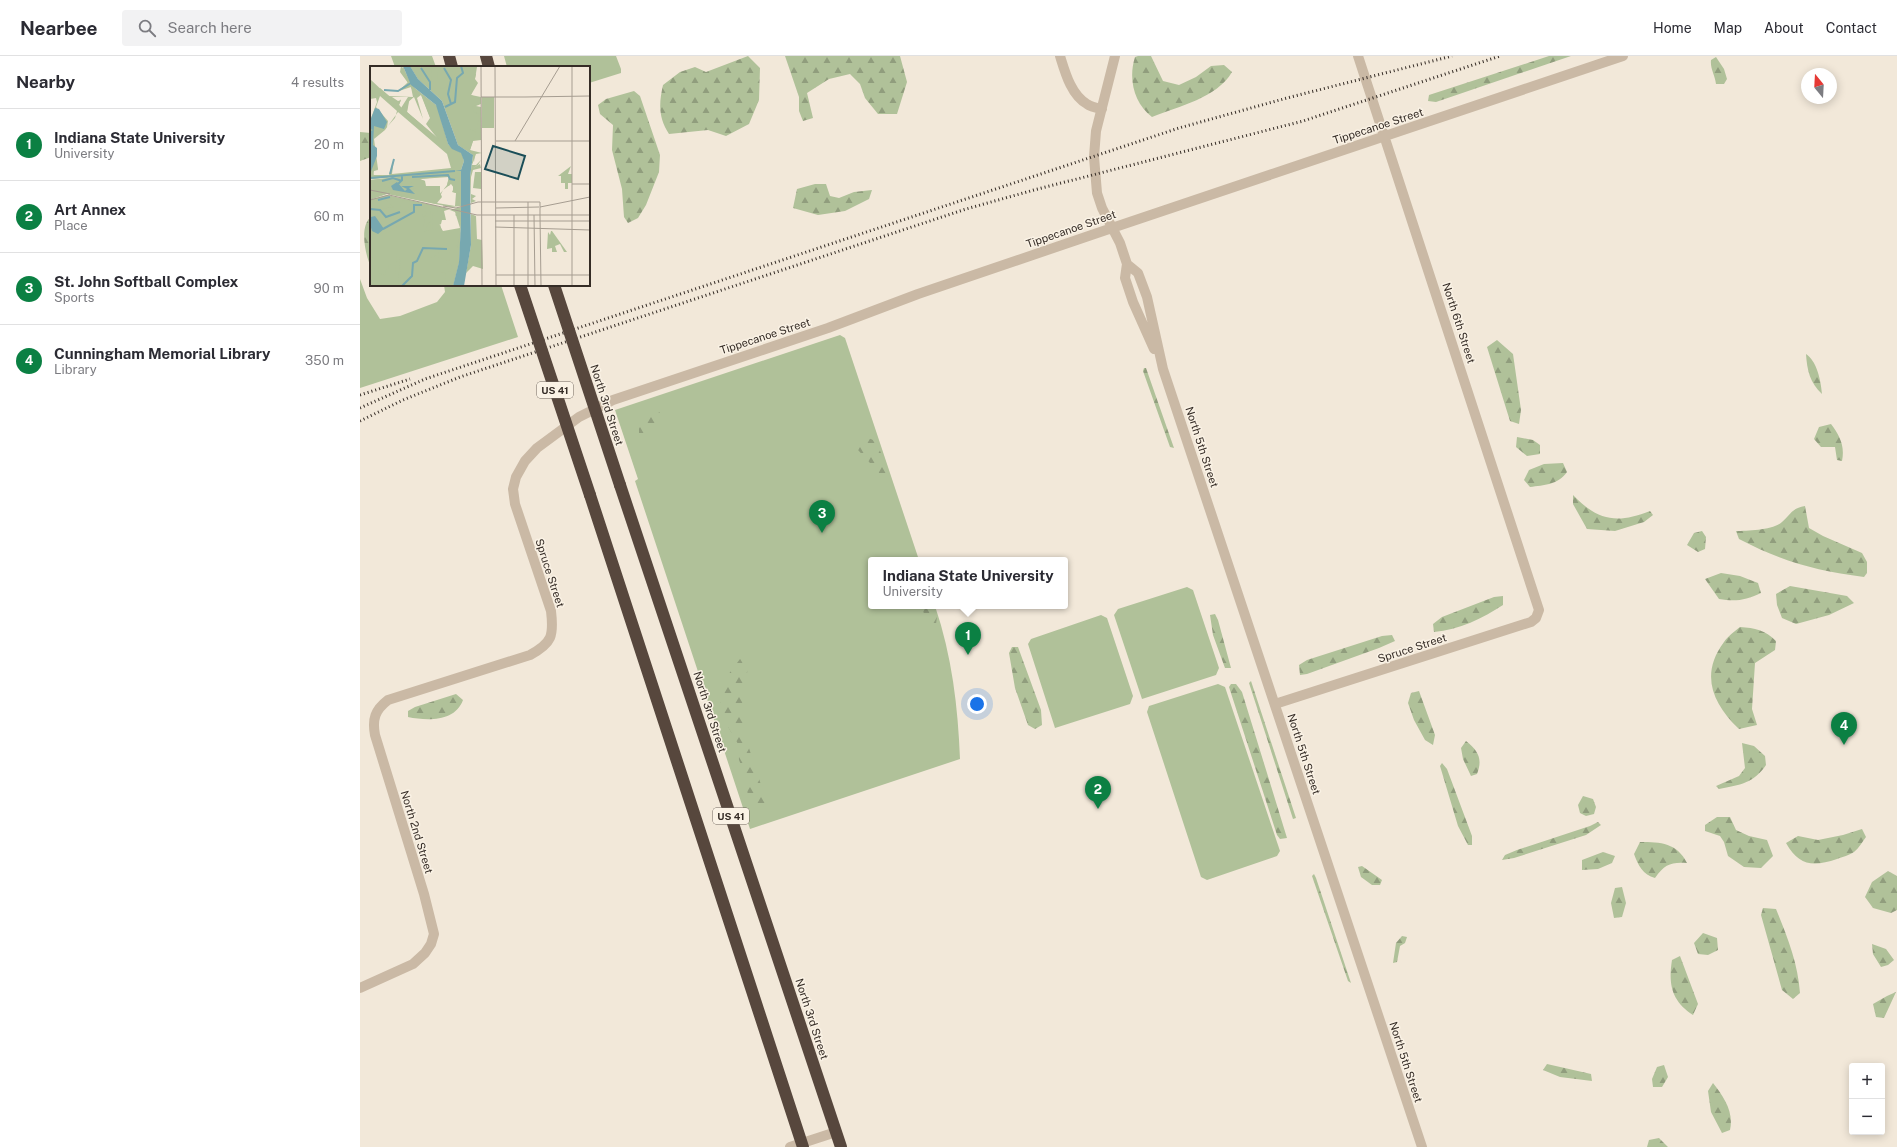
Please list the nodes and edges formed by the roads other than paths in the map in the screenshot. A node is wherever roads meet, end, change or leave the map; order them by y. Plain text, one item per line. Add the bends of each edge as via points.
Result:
1 (449, 56) edge
2 (486, 56) edge
3 (1060, 56) edge
4 (1115, 56) edge
5 (1358, 56) edge
6 (1623, 56) edge
7 (452, 66) edge
8 (489, 66) edge
9 (1102, 109) junction
10 (1385, 136) junction
11 (1112, 228) junction
12 (1127, 264) junction
13 (520, 286) edge
14 (554, 286) edge
15 (1163, 369) junction
16 (537, 448) joint
17 (1536, 598) joint
18 (1275, 704) junction
19 (374, 716) joint
20 (360, 988) edge
21 (836, 1132) junction
22 (802, 1145) edge
23 (790, 1147) edge
24 (841, 1147) edge
25 (1422, 1147) edge

1 - 7 highway
2 - 8 highway
3 - 9 street via 1067,77 1080,99
4 - 9 street, North 5th Street
5 - 10 street, North 6th Street
6 - 10 street, Tippecanoe Street
9 - 11 street, North 5th Street via 1094,147 1097,193
10 - 11 street, Tippecanoe Street
10 - 17 street, North 6th Street
11 - 12 street, North 5th Street
11 - 16 street, Tippecanoe Street via 613,400 579,417
12 - 15 street, North 5th Street via 1124,278
12 - 15 street, North 5th Street via 1138,273 1147,298
13 - 22 highway, US 41, bridge
14 - 21 highway, North 3rd Street / US 41, bridge
15 - 18 street, North 5th Street
16 - 19 street, Spruce Street via 525,461 513,489 515,504 551,611 553,625 548,643 530,655 388,700 378,708
17 - 18 street, Spruce Street via 1538,615 1531,622
18 - 25 street, North 5th Street
19 - 20 street, North 2nd Street via 375,735 434,934 425,953 413,964
21 - 22 street
21 - 24 highway, North 3rd Street / US 41
22 - 23 street

